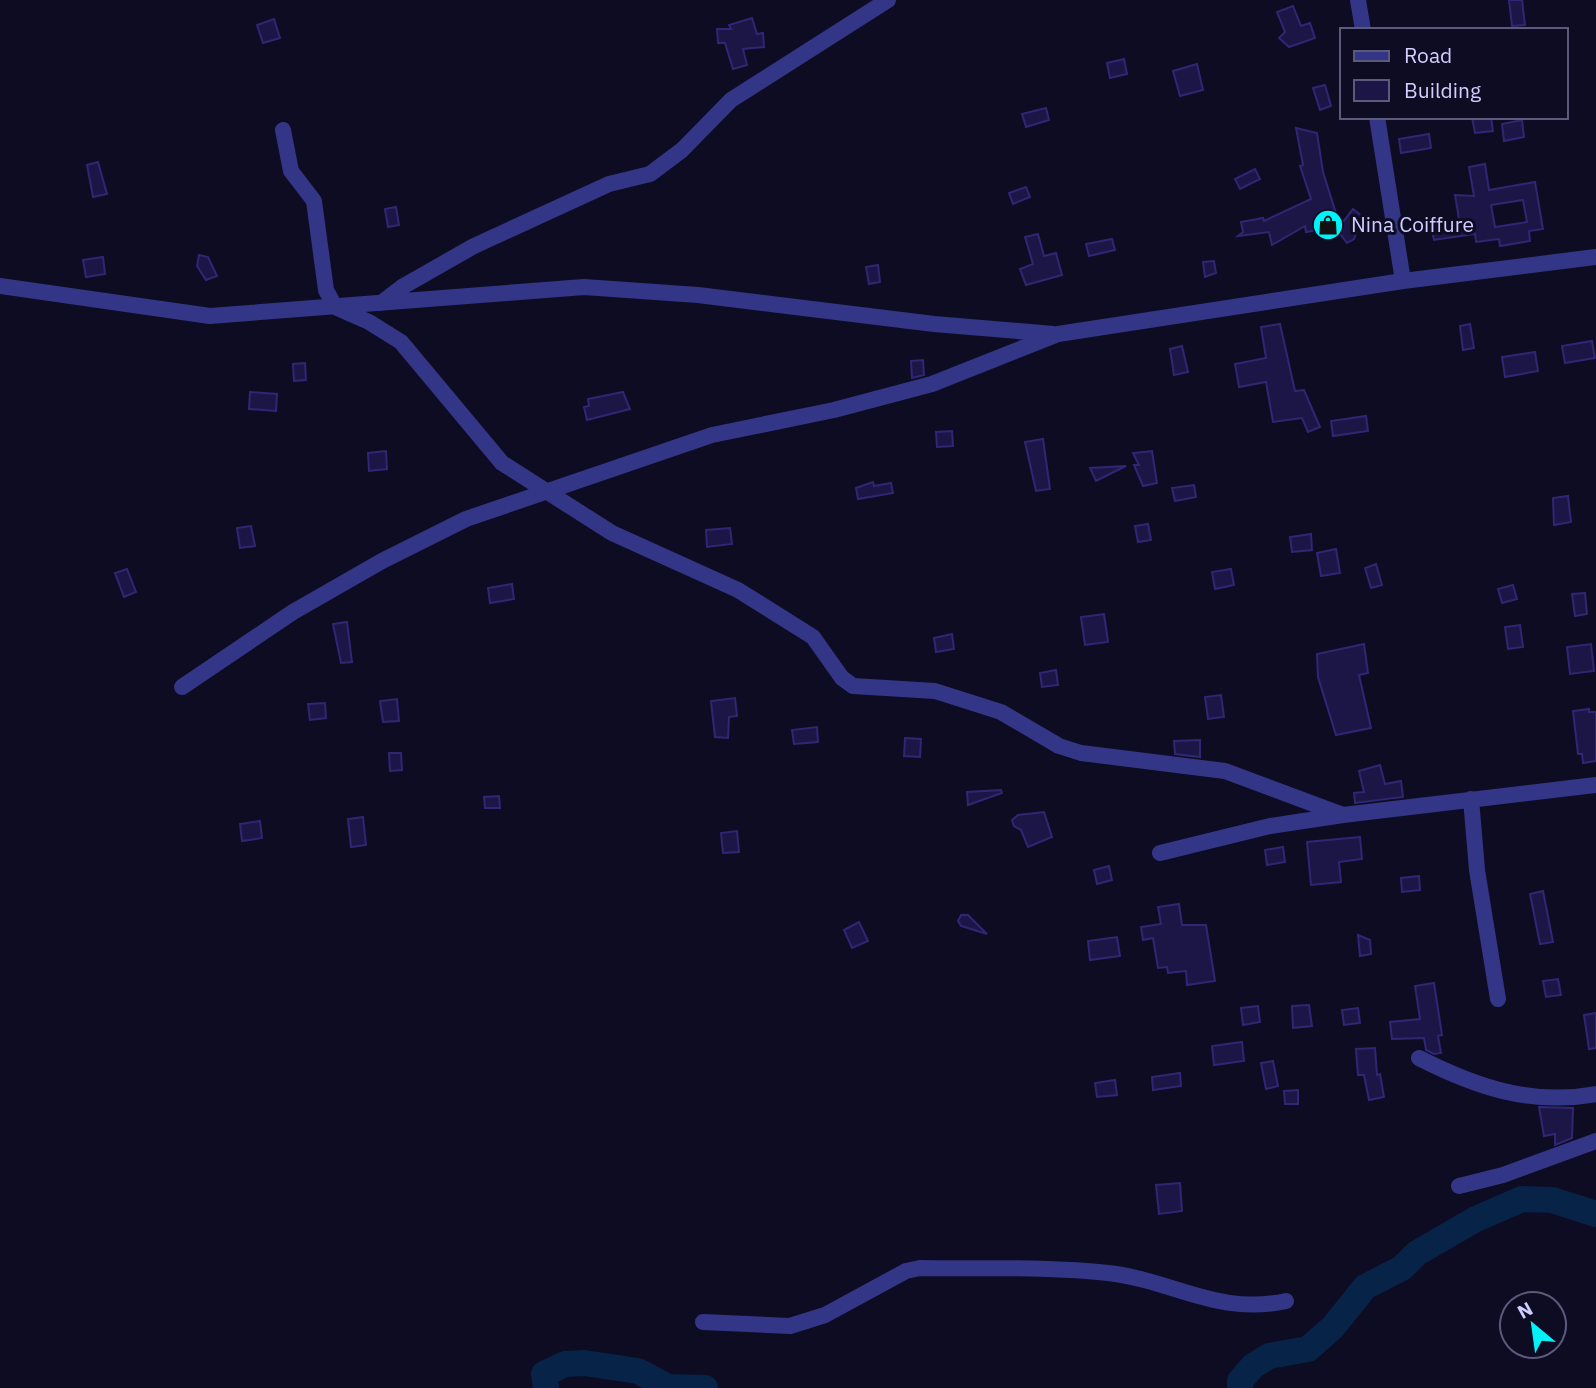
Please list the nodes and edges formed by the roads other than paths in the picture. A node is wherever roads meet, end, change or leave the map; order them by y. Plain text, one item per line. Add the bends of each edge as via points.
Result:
1 (888, 0) edge
2 (1358, 0) edge
3 (1363, 28) edge
4 (1377, 119) edge
5 (283, 130) dead end
6 (1596, 257) edge
7 (1404, 281) junction
8 (0, 286) edge
9 (380, 304) junction
10 (335, 307) junction
11 (1058, 334) junction
12 (544, 491) junction
13 (182, 687) dead end
14 (1596, 785) edge
15 (1471, 799) junction
16 (1343, 815) junction
17 (1160, 853) dead end
18 (1498, 999) dead end
19 (1419, 1058) dead end
20 (1596, 1094) edge
21 (1596, 1141) edge
22 (1459, 1185) dead end
23 (1286, 1301) dead end
24 (703, 1322) dead end

1 - 9 street via 731,100 682,150 650,174 609,184 474,246
2 - 3 street
4 - 7 street
5 - 10 street via 291,171 314,201 326,290
6 - 7 street
7 - 11 street
8 - 10 street via 210,316
9 - 10 street
9 - 11 street via 584,287
10 - 12 street via 401,342 502,463
11 - 12 street via 932,384 712,435
12 - 13 street via 466,519 382,561 293,611
12 - 16 street via 612,533 738,590 813,638 853,686 935,691 1001,712 1059,746 1081,753 1224,771
14 - 15 street
15 - 16 street
15 - 18 street via 1477,870
16 - 17 street via 1270,826
19 - 20 street via 1511,1095
21 - 22 street via 1503,1175
23 - 24 street via 1259,1307 1234,1305 1110,1273 920,1268 906,1271 825,1315 790,1326

